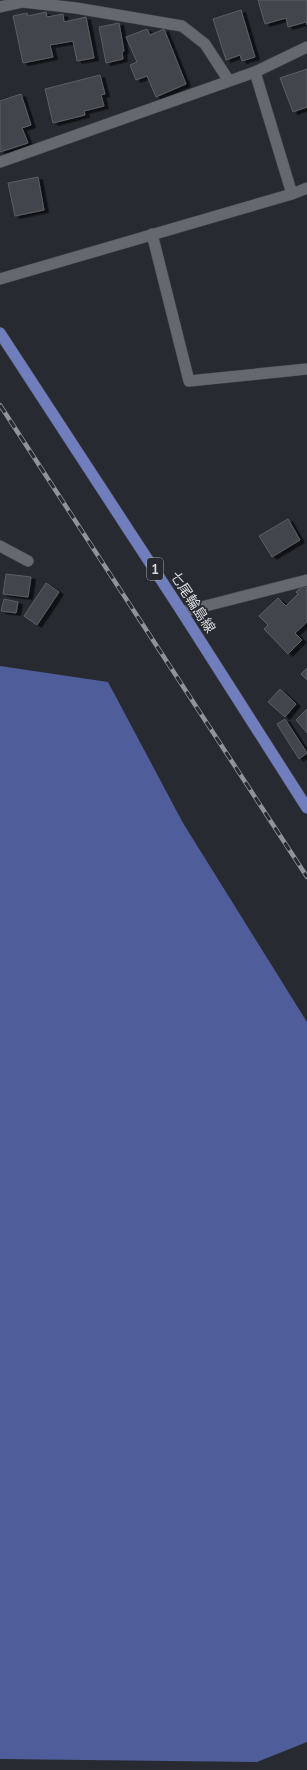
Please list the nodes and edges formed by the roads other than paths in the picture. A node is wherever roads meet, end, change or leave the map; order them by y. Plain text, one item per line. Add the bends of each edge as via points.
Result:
1 (0, 7) edge
2 (307, 48) edge
3 (255, 72) junction
4 (229, 81) junction
5 (0, 162) edge
6 (307, 188) edge
7 (292, 194) junction
8 (152, 234) junction
9 (0, 280) edge
10 (0, 333) edge
11 (307, 370) edge
12 (0, 546) edge
13 (28, 561) dead end
14 (307, 580) edge
15 (182, 612) junction
16 (307, 808) edge

1 - 4 street via 23,2 182,26 205,44
2 - 3 street
3 - 4 street
3 - 7 street
4 - 5 street
6 - 7 street
7 - 8 street
8 - 9 street
8 - 11 street via 189,381
10 - 15 main road, 七尾輪島線 / 1
12 - 13 street
14 - 15 street
15 - 16 main road, 七尾輪島線 / 1

